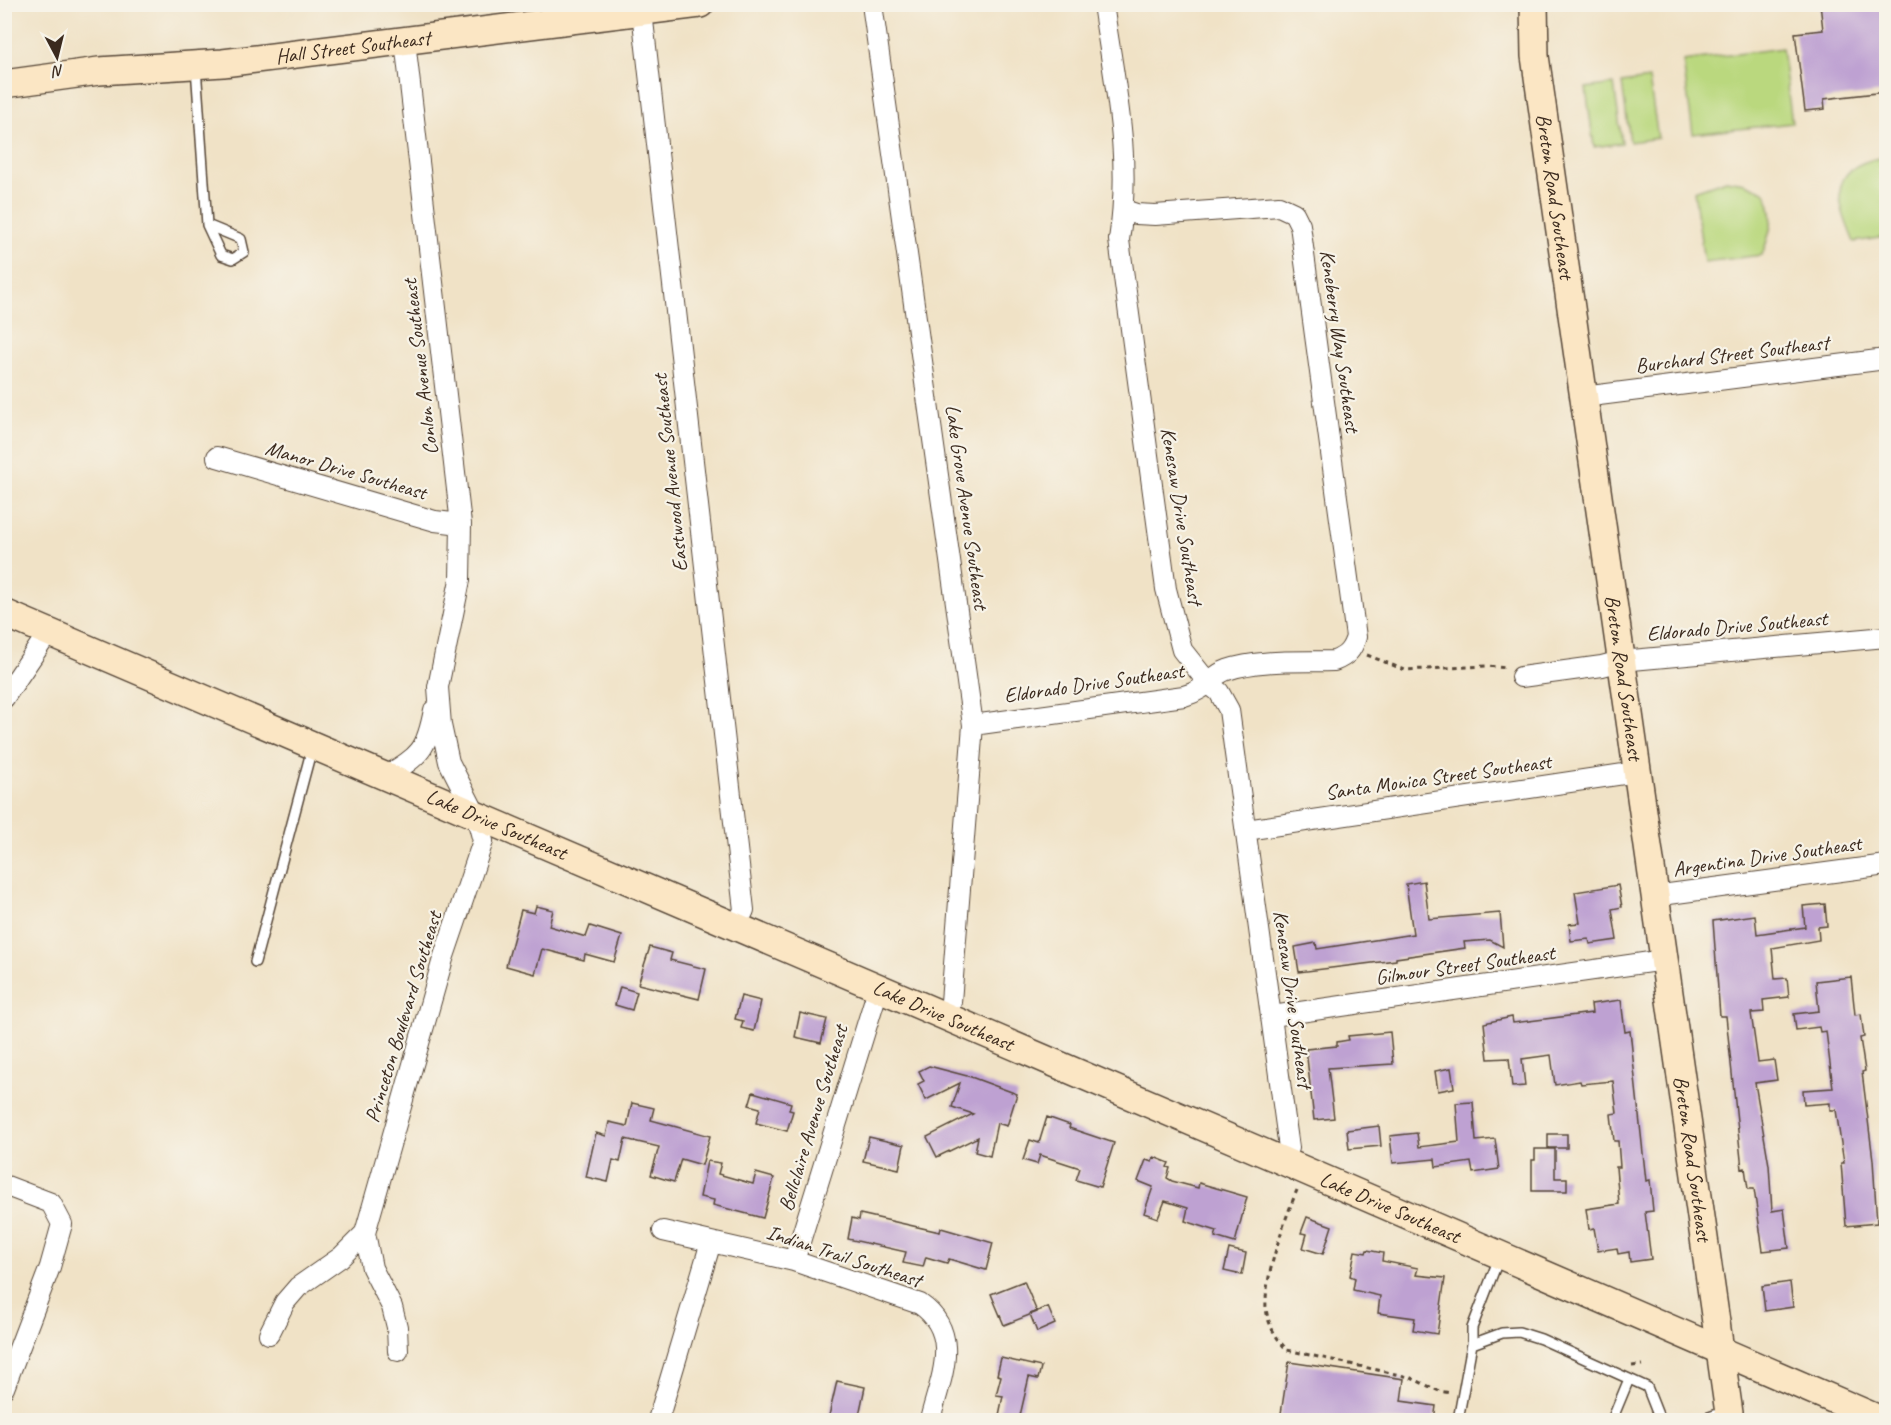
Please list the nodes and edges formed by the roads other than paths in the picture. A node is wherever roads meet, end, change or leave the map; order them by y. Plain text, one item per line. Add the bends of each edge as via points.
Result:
1 (700, 4) edge
2 (872, 4) edge
3 (1103, 4) edge
4 (1534, 4) edge
5 (642, 12) junction
6 (405, 41) junction
7 (196, 65) junction
8 (4, 84) edge
9 (1124, 210) junction
10 (207, 225) dead end
11 (1887, 358) edge
12 (1583, 397) junction
13 (217, 457) dead end
14 (462, 524) junction
15 (4, 613) edge
16 (48, 633) junction
17 (1887, 637) edge
18 (1352, 648) joint
19 (1621, 661) junction
20 (1521, 677) road end
21 (1209, 684) junction
22 (438, 687) junction
23 (4, 698) edge
24 (974, 725) junction
25 (312, 746) junction
26 (1637, 772) junction
27 (385, 777) junction
28 (476, 815) junction
29 (1246, 830) junction
30 (1886, 871) edge
31 (1654, 896) junction
32 (736, 927) junction
33 (1664, 960) junction
34 (255, 962) dead end
35 (878, 989) junction
36 (945, 1016) junction
37 (1272, 1016) junction
38 (1283, 1161) junction
39 (4, 1185) edge
40 (663, 1231) dead end
41 (364, 1233) junction
42 (711, 1242) junction
43 (1500, 1256) junction
44 (794, 1261) junction
45 (269, 1334) dead end
46 (1472, 1344) junction
47 (398, 1351) dead end
48 (1718, 1351) junction
49 (1629, 1379) junction
50 (4, 1388) edge
51 (1729, 1415) edge
52 (658, 1420) edge
53 (930, 1420) edge
54 (1458, 1420) edge
55 (1612, 1420) edge
56 (1660, 1420) edge
57 (1701, 1420) edge
58 (1881, 1420) edge

1 - 5 main road, Hall Street Southeast
2 - 24 street, Lake Grove Avenue Southeast
3 - 9 street, Kenesaw Drive Southeast via 1124,148
4 - 12 main road, Breton Road Southeast via 1535,56
5 - 6 main road, Hall Street Southeast
5 - 32 street, Eastwood Avenue Southeast via 744,909
6 - 7 main road, Hall Street Southeast
6 - 14 street, Conlon Avenue Southeast
7 - 8 main road, Hall Street Southeast via 99,71
7 - 10 lane
9 - 18 street, Keneberry Way Southeast via 1155,215 1278,206 1294,213 1300,225 1354,616 1356,637
9 - 21 street, Kenesaw Drive Southeast via 1119,240 1166,589 1182,650
11 - 12 street, Burchard Street Southeast
12 - 19 main road, Breton Road Southeast
13 - 14 street, Manor Drive Southeast via 435,521
14 - 22 street, Conlon Avenue Southeast via 460,580
15 - 16 main road, Lake Drive Southeast
16 - 23 street
16 - 25 main road, Lake Drive Southeast
17 - 19 street, Eldorado Drive Southeast
18 - 21 street, Eldorado Drive Southeast via 1334,661 1234,668
19 - 20 street, Eldorado Drive Southeast
19 - 26 main road, Breton Road Southeast
21 - 24 street, Eldorado Drive Southeast via 1184,696
21 - 29 street, Kenesaw Drive Southeast via 1219,692 1229,710
22 - 27 street, Conlon Avenue Southeast via 428,742
22 - 28 street, Conlon Avenue Southeast via 449,762
24 - 36 street, Lake Grove Avenue Southeast via 951,1002
25 - 27 main road, Lake Drive Southeast
25 - 34 lane
26 - 29 street, Santa Monica Street Southeast
26 - 31 main road, Breton Road Southeast
27 - 28 main road, Lake Drive Southeast
28 - 32 main road, Lake Drive Southeast
28 - 41 street, Princeton Boulevard Southeast via 483,841 443,959
29 - 37 street, Kenesaw Drive Southeast
30 - 31 street, Argentina Drive Southeast
31 - 33 main road, Breton Road Southeast
32 - 35 main road, Lake Drive Southeast
33 - 37 street, Gilmour Street Southeast
33 - 48 main road, Breton Road Southeast via 1701,1205
35 - 36 main road, Lake Drive Southeast
35 - 44 street, Bellclaire Avenue Southeast
36 - 38 main road, Lake Drive Southeast
37 - 38 street, Kenesaw Drive Southeast via 1289,1148
38 - 43 main road, Lake Drive Southeast
39 - 50 street via 51,1203 62,1224 50,1267
40 - 42 street, Indian Trail Southeast
41 - 45 street, Princeton Boulevard Southeast via 341,1257 298,1287 285,1302
41 - 47 street, Princeton Boulevard Southeast via 372,1268 392,1306
42 - 44 street, Indian Trail Southeast
42 - 52 street
43 - 46 lane via 1472,1328
43 - 48 main road, Lake Drive Southeast
44 - 53 street, Indian Trail Southeast via 920,1304 934,1313 944,1331 946,1357
46 - 49 lane via 1502,1333 1519,1332
46 - 54 lane
48 - 51 main road, Breton Road Southeast
48 - 58 main road, Lake Drive Southeast
49 - 55 lane
49 - 56 lane via 1647,1387
51 - 57 lane

